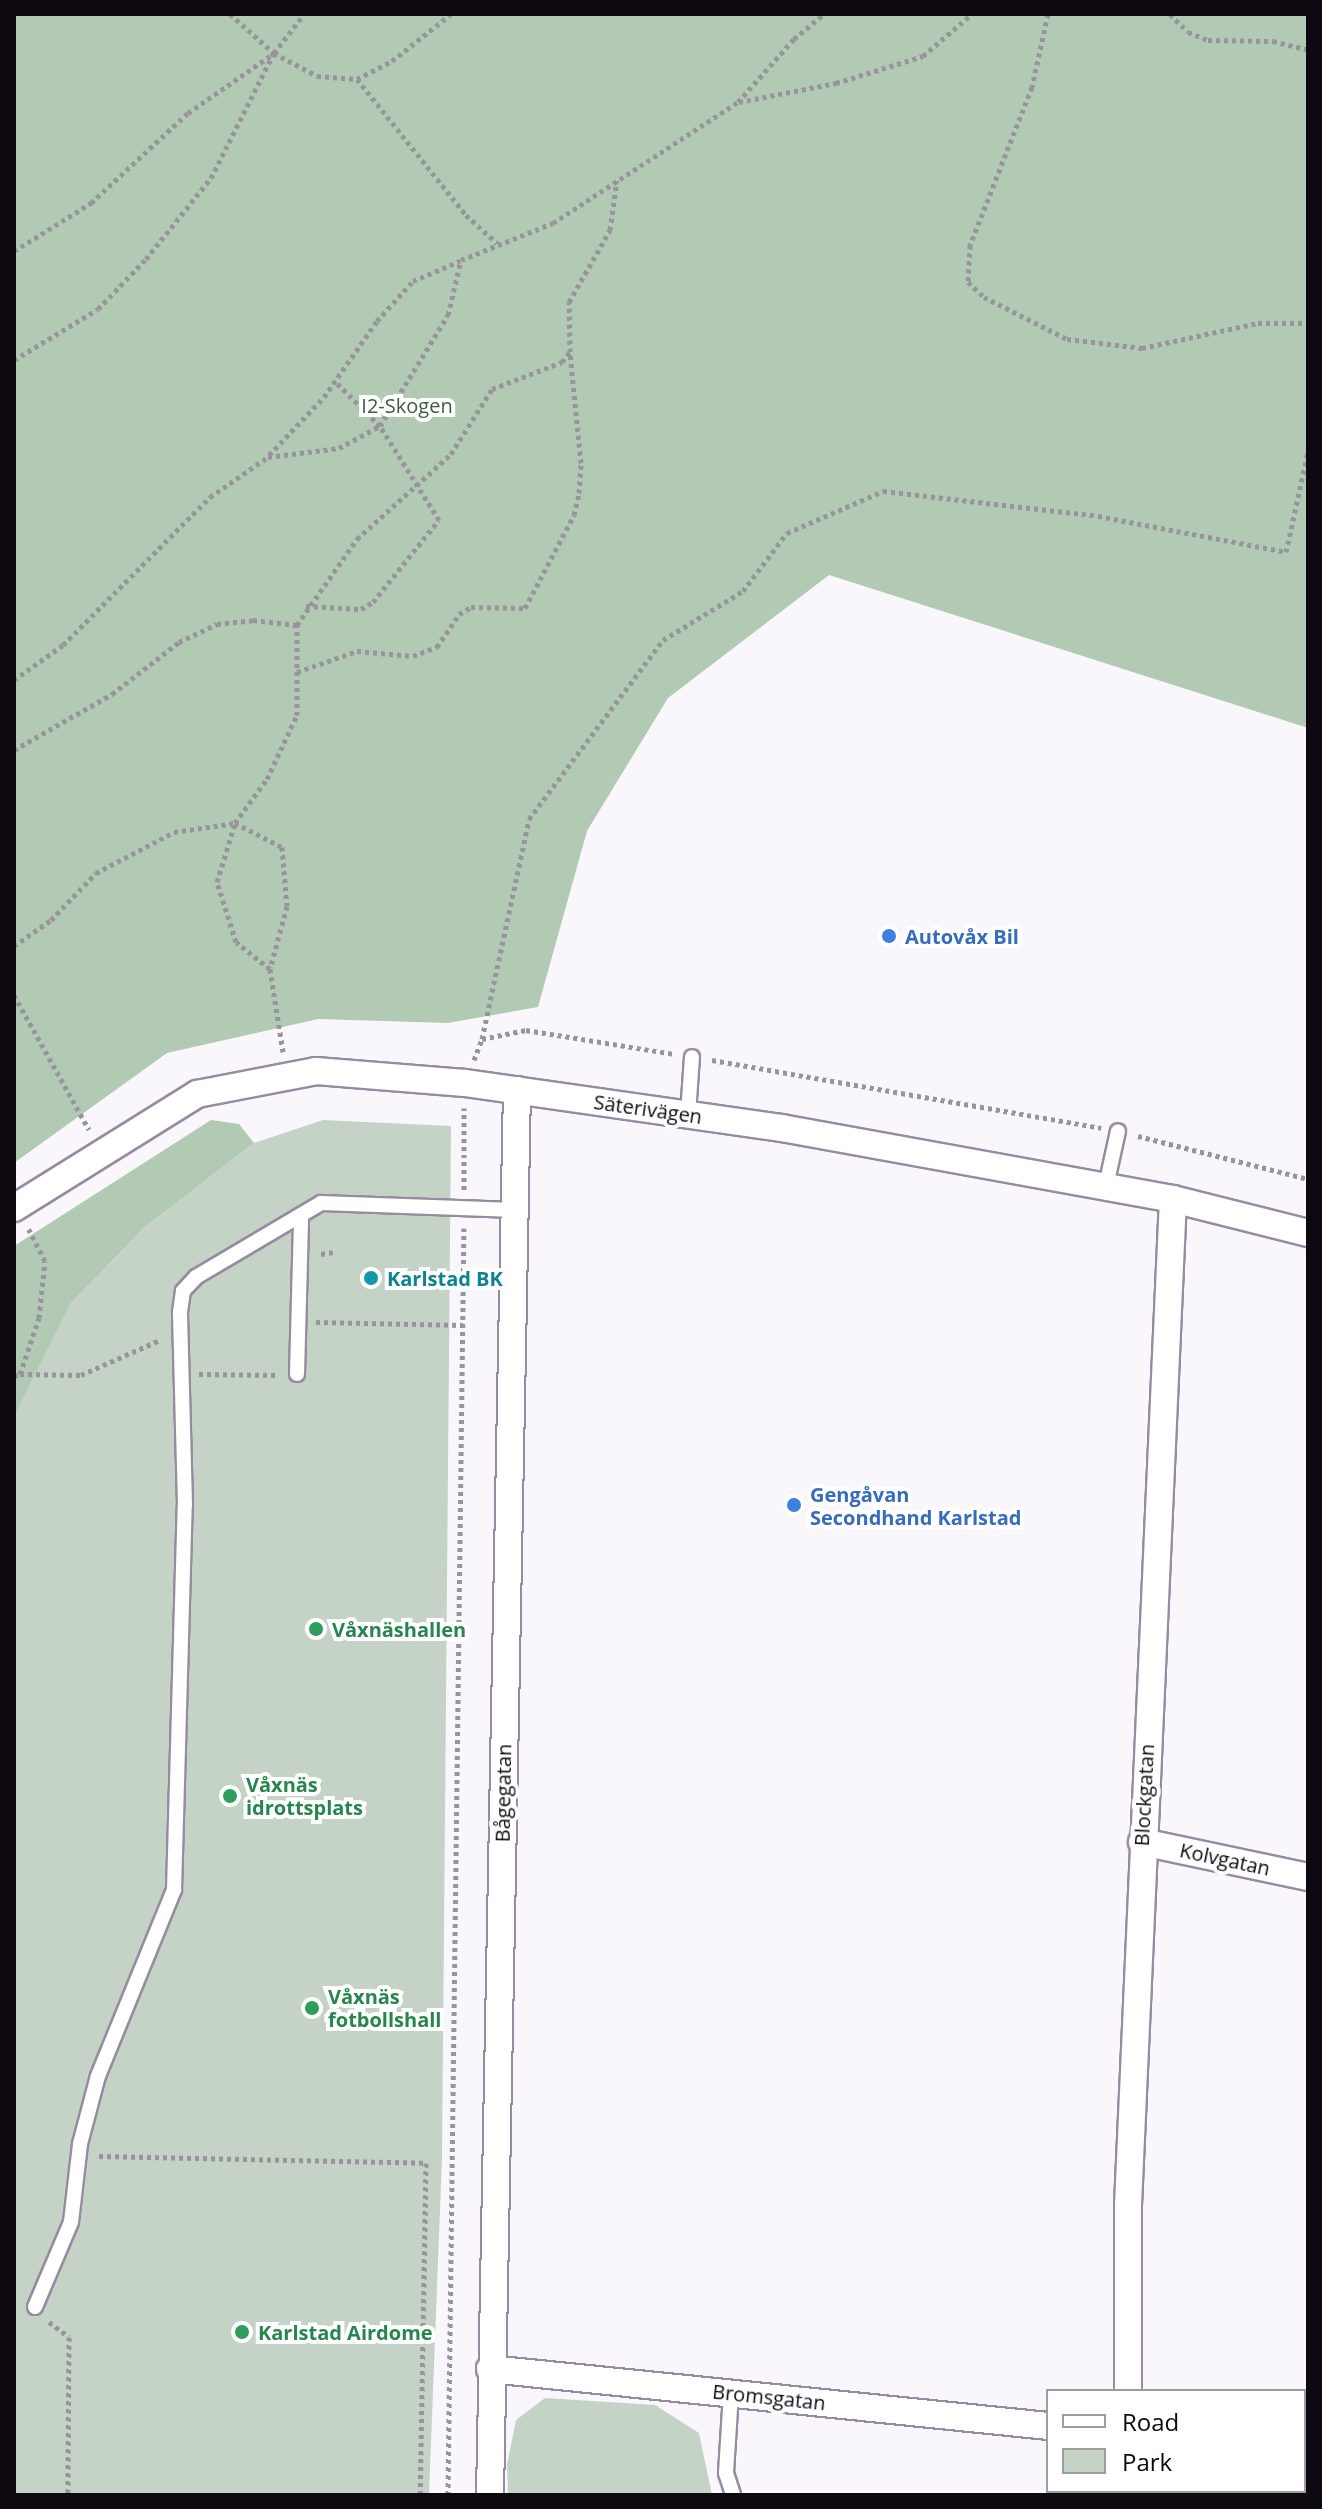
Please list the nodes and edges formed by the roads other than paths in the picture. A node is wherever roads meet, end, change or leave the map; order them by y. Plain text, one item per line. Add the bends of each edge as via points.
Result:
1 (692, 1057) road end
2 (517, 1090) junction
3 (688, 1114) junction
4 (1118, 1131) road end
5 (1106, 1186) junction
6 (1173, 1199) junction
7 (15, 1207) edge
8 (515, 1210) junction
9 (301, 1217) junction
10 (1308, 1233) edge
11 (297, 1374) road end
12 (1142, 1842) junction
13 (1308, 1877) edge
14 (35, 2307) road end
15 (490, 2369) junction
16 (1128, 2389) edge
17 (731, 2393) junction
18 (1046, 2426) edge
19 (490, 2495) edge
20 (733, 2495) edge

1 - 3 lane
2 - 3 street, Säterivägen
2 - 7 street, Säterivägen via 316,1071 197,1094
2 - 8 street, Bågegatan
3 - 5 street, Säterivägen
4 - 5 lane
5 - 6 street, Säterivägen
6 - 10 street, Säterivägen
6 - 12 street, Blockgatan
8 - 9 lane via 334,1201
8 - 15 street, Bågegatan
9 - 11 lane
9 - 14 lane via 196,1277 183,1291 185,1520 174,1890 98,2076 78,2156 71,2222
12 - 13 street, Kolvgatan
12 - 16 street, Blockgatan via 1128,2205
15 - 17 street, Bromsgatan
15 - 19 street, Bågegatan
17 - 18 street, Bromsgatan
17 - 20 lane via 726,2473

